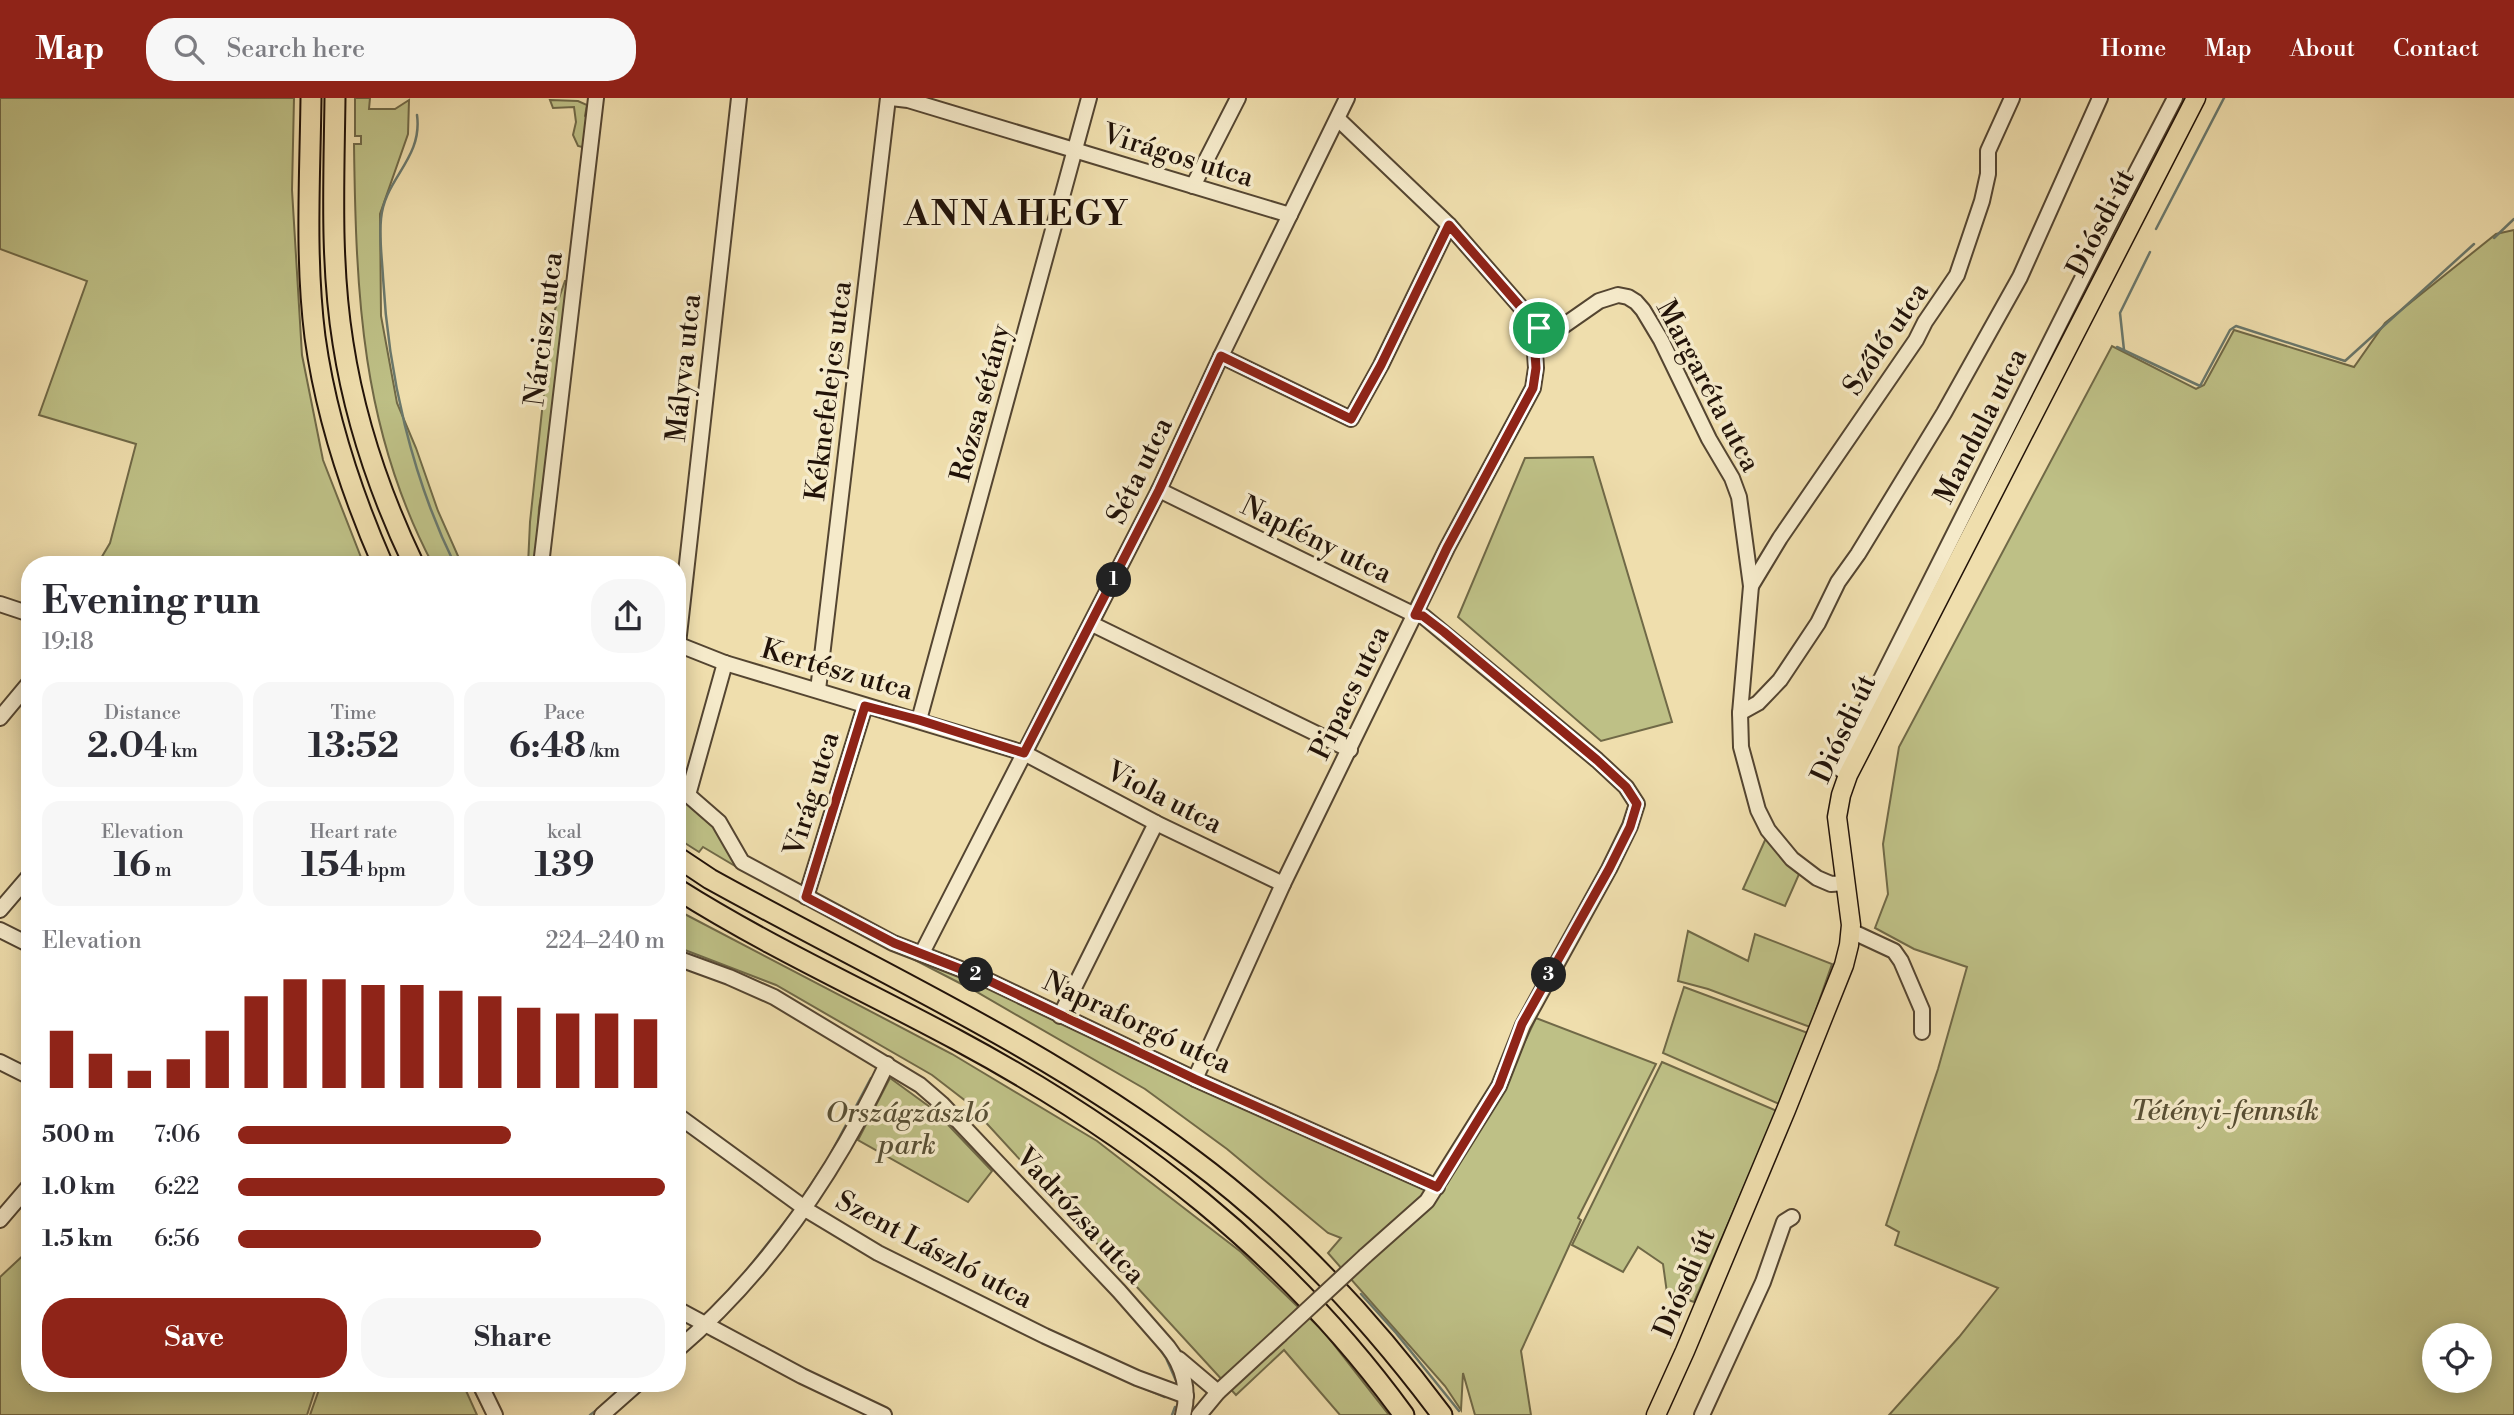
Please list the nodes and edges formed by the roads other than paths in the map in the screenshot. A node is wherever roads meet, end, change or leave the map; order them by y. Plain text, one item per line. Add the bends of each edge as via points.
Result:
1 (311, 98) edge
2 (596, 98) edge
3 (739, 98) edge
4 (889, 98) edge
5 (1089, 98) edge
6 (1238, 98) edge
7 (1347, 98) edge
8 (2012, 98) edge
9 (2099, 98) edge
10 (2175, 98) edge
11 (2196, 98) edge
12 (335, 100) edge
13 (1338, 119) junction
14 (1076, 151) junction
15 (1193, 186) junction
16 (1290, 215) junction
17 (1449, 225) junction
18 (1539, 328) junction
19 (1221, 356) junction
20 (1159, 490) junction
21 (379, 556) edge
22 (410, 556) edge
23 (542, 556) edge
24 (686, 572) edge
25 (1751, 586) junction
26 (0, 604) edge
27 (21, 611) edge
28 (1415, 615) junction
29 (1091, 624) junction
30 (686, 647) edge
31 (725, 663) junction
32 (818, 690) junction
33 (21, 693) edge
34 (865, 706) junction
35 (1741, 713) junction
36 (0, 718) edge
37 (919, 720) junction
38 (1350, 750) junction
39 (1024, 753) junction
40 (1848, 775) junction
41 (1156, 823) junction
42 (686, 863) edge
43 (1846, 883) junction
44 (1283, 884) junction
45 (21, 886) edge
46 (686, 894) edge
47 (806, 897) junction
48 (0, 910) edge
49 (0, 930) edge
50 (1851, 931) junction
51 (21, 940) edge
52 (922, 953) junction
53 (686, 961) edge
54 (1060, 1016) junction
55 (1922, 1032) dead end
56 (0, 1062) edge
57 (887, 1063) junction
58 (21, 1072) edge
59 (1195, 1079) junction
60 (686, 1122) edge
61 (1437, 1187) junction
62 (21, 1196) edge
63 (805, 1208) junction
64 (1792, 1217) dead end
65 (0, 1220) edge
66 (686, 1314) edge
67 (705, 1325) junction
68 (686, 1342) edge
69 (1175, 1356) junction
70 (1232, 1380) junction
71 (1206, 1382) junction
72 (484, 1392) edge
73 (628, 1392) edge
74 (1218, 1392) junction
75 (1186, 1396) junction
76 (495, 1415) edge
77 (602, 1415) edge
78 (884, 1415) edge
79 (1183, 1415) edge
80 (1199, 1415) edge
81 (1404, 1415) edge
82 (1442, 1415) edge
83 (1656, 1415) edge
84 (1702, 1415) edge

1 - 21 highway via 309,238 315,337 342,462
2 - 23 street, Nárcisz utca
3 - 24 street, Mályva utca
4 - 14 street, Virágos utca
4 - 32 street, Kéknefelejcs utca
5 - 14 street, Rózsa sétány
6 - 15 street
7 - 13 street, Séta utca
8 - 25 street, Szőlő utca via 1988,152 1982,201 1952,285
9 - 35 street, Mandula utca via 2020,277 1944,413 1780,680
10 - 40 street, Mandula utca via 1841,759 1839,768
11 - 40 main road, Diósdi út
12 - 22 highway via 334,235 342,341 374,470
13 - 16 street, Séta utca
13 - 17 street
14 - 15 street, Virágos utca
14 - 37 street, Rózsa sétány
15 - 16 street, Virágos utca
16 - 19 street, Séta utca
17 - 18 street
17 - 19 street via 1351,419
18 - 25 street, Margaréta utca via 1556,331 1608,297 1628,297 1643,310 1732,478 1739,497
18 - 28 street, Pipacs utca via 1534,337 1533,388
19 - 20 street, Séta utca
20 - 28 street, Napfény utca
20 - 29 street, Séta utca
25 - 35 street, Margaréta utca
26 - 27 street
28 - 38 street, Pipacs utca
28 - 61 street, Napfény utca via 1444,632 1597,760 1637,804 1609,869 1522,1024 1499,1086
29 - 38 street
29 - 39 street, Séta utca
30 - 31 street, Kertész utca
31 - 32 street, Kertész utca
31 - 47 street, Napraforgó utca via 688,795 719,822 742,862
32 - 34 street, Kertész utca
33 - 36 street
34 - 37 street, Kertész utca
34 - 47 street, Virág utca
35 - 43 street, Margaréta utca via 1741,747 1768,830 1792,859 1817,878 1831,884
37 - 39 street, Kertész utca
38 - 44 street, Pipacs utca
39 - 41 street, Viola utca
39 - 52 street, Séta utca
40 - 43 main road, Diósdi út via 1836,817
41 - 44 street, Viola utca
41 - 54 street
42 - 82 highway via 1060,1070 1193,1158 1326,1279
43 - 50 main road, Diósdi út
44 - 59 street, Pipacs utca
45 - 48 street
46 - 81 highway via 1009,1069 1147,1157 1227,1221 1302,1292
47 - 52 street, Napraforgó utca
49 - 51 street
50 - 55 street via 1894,951 1922,1010
50 - 83 main road, Diósdi út via 1837,987
52 - 54 street, Napraforgó utca
53 - 57 street, Vadrózsa utca via 774,997
54 - 59 street, Napraforgó utca
56 - 58 street
57 - 63 street via 833,1167
57 - 69 street, Vadrózsa utca via 942,1104
59 - 61 street, Napraforgó utca
60 - 63 street, Szent László utca
61 - 70 street, bridge
62 - 65 street
63 - 67 street via 765,1261
63 - 75 street, Szent László utca via 957,1294
64 - 84 street via 1784,1223 1763,1282
66 - 67 street
67 - 68 street
67 - 78 street
69 - 71 street
69 - 75 street, Vadrózsa utca
70 - 71 street
70 - 74 street
71 - 74 street
72 - 76 street
73 - 77 street
74 - 80 street
75 - 79 street, Vadrózsa utca

